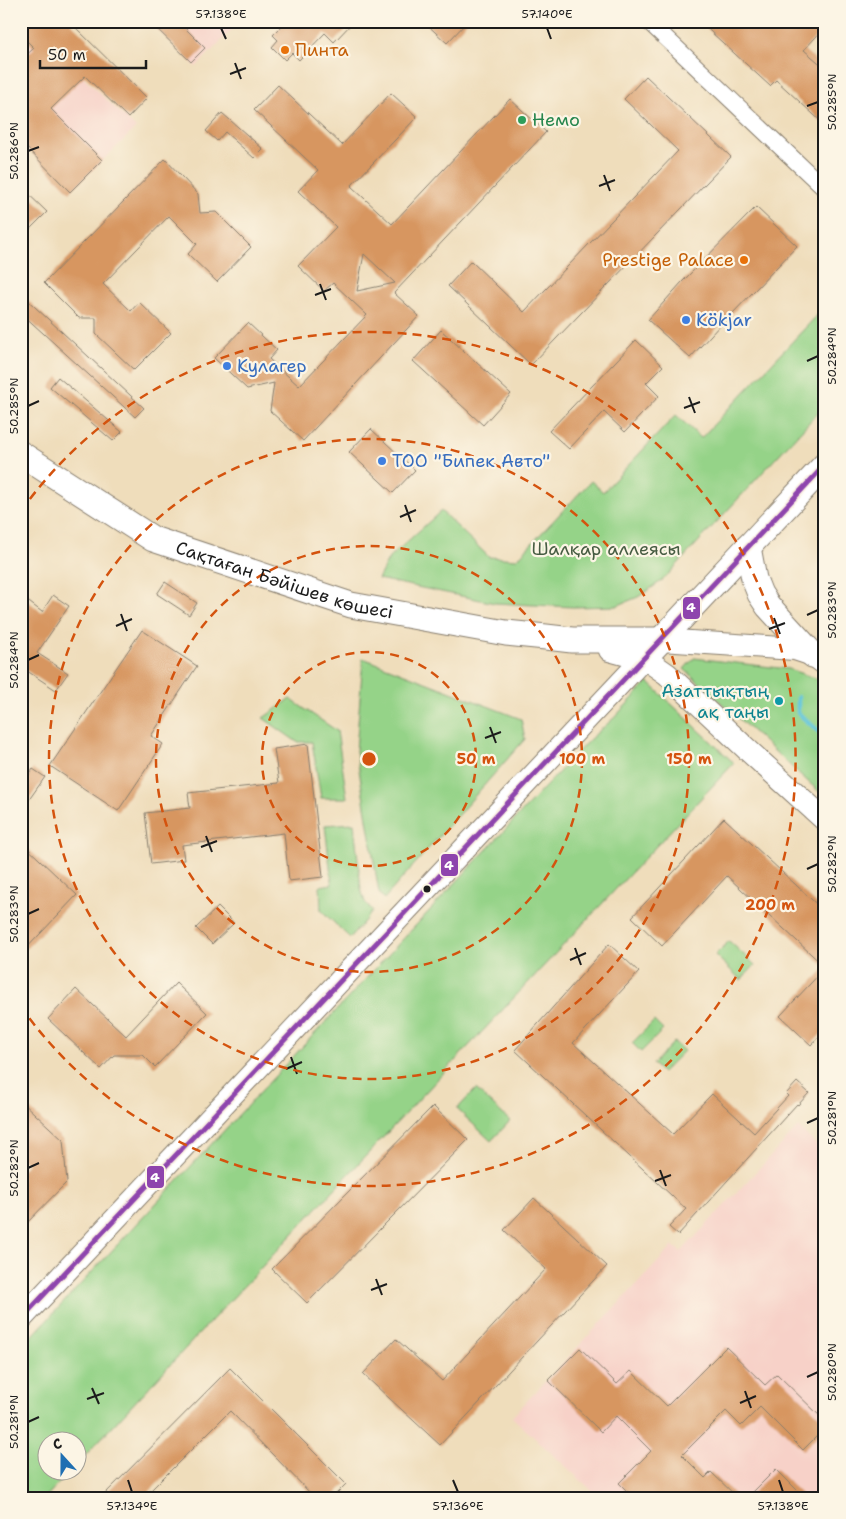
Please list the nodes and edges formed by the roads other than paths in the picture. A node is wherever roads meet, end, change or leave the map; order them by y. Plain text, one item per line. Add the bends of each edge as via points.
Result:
1 (648, 21) edge
2 (825, 189) edge
3 (21, 454) edge
4 (825, 465) edge
5 (748, 547) junction
6 (652, 649) junction
7 (819, 659) edge
8 (825, 820) edge
9 (21, 1319) edge

1 - 2 street
3 - 6 main road, Сақтаған Бәйішев көшесі via 154,539 352,605 506,633
4 - 5 main road
5 - 6 main road
5 - 7 main road via 760,594
6 - 7 main road via 795,649
6 - 8 main road via 667,674
6 - 9 main road

